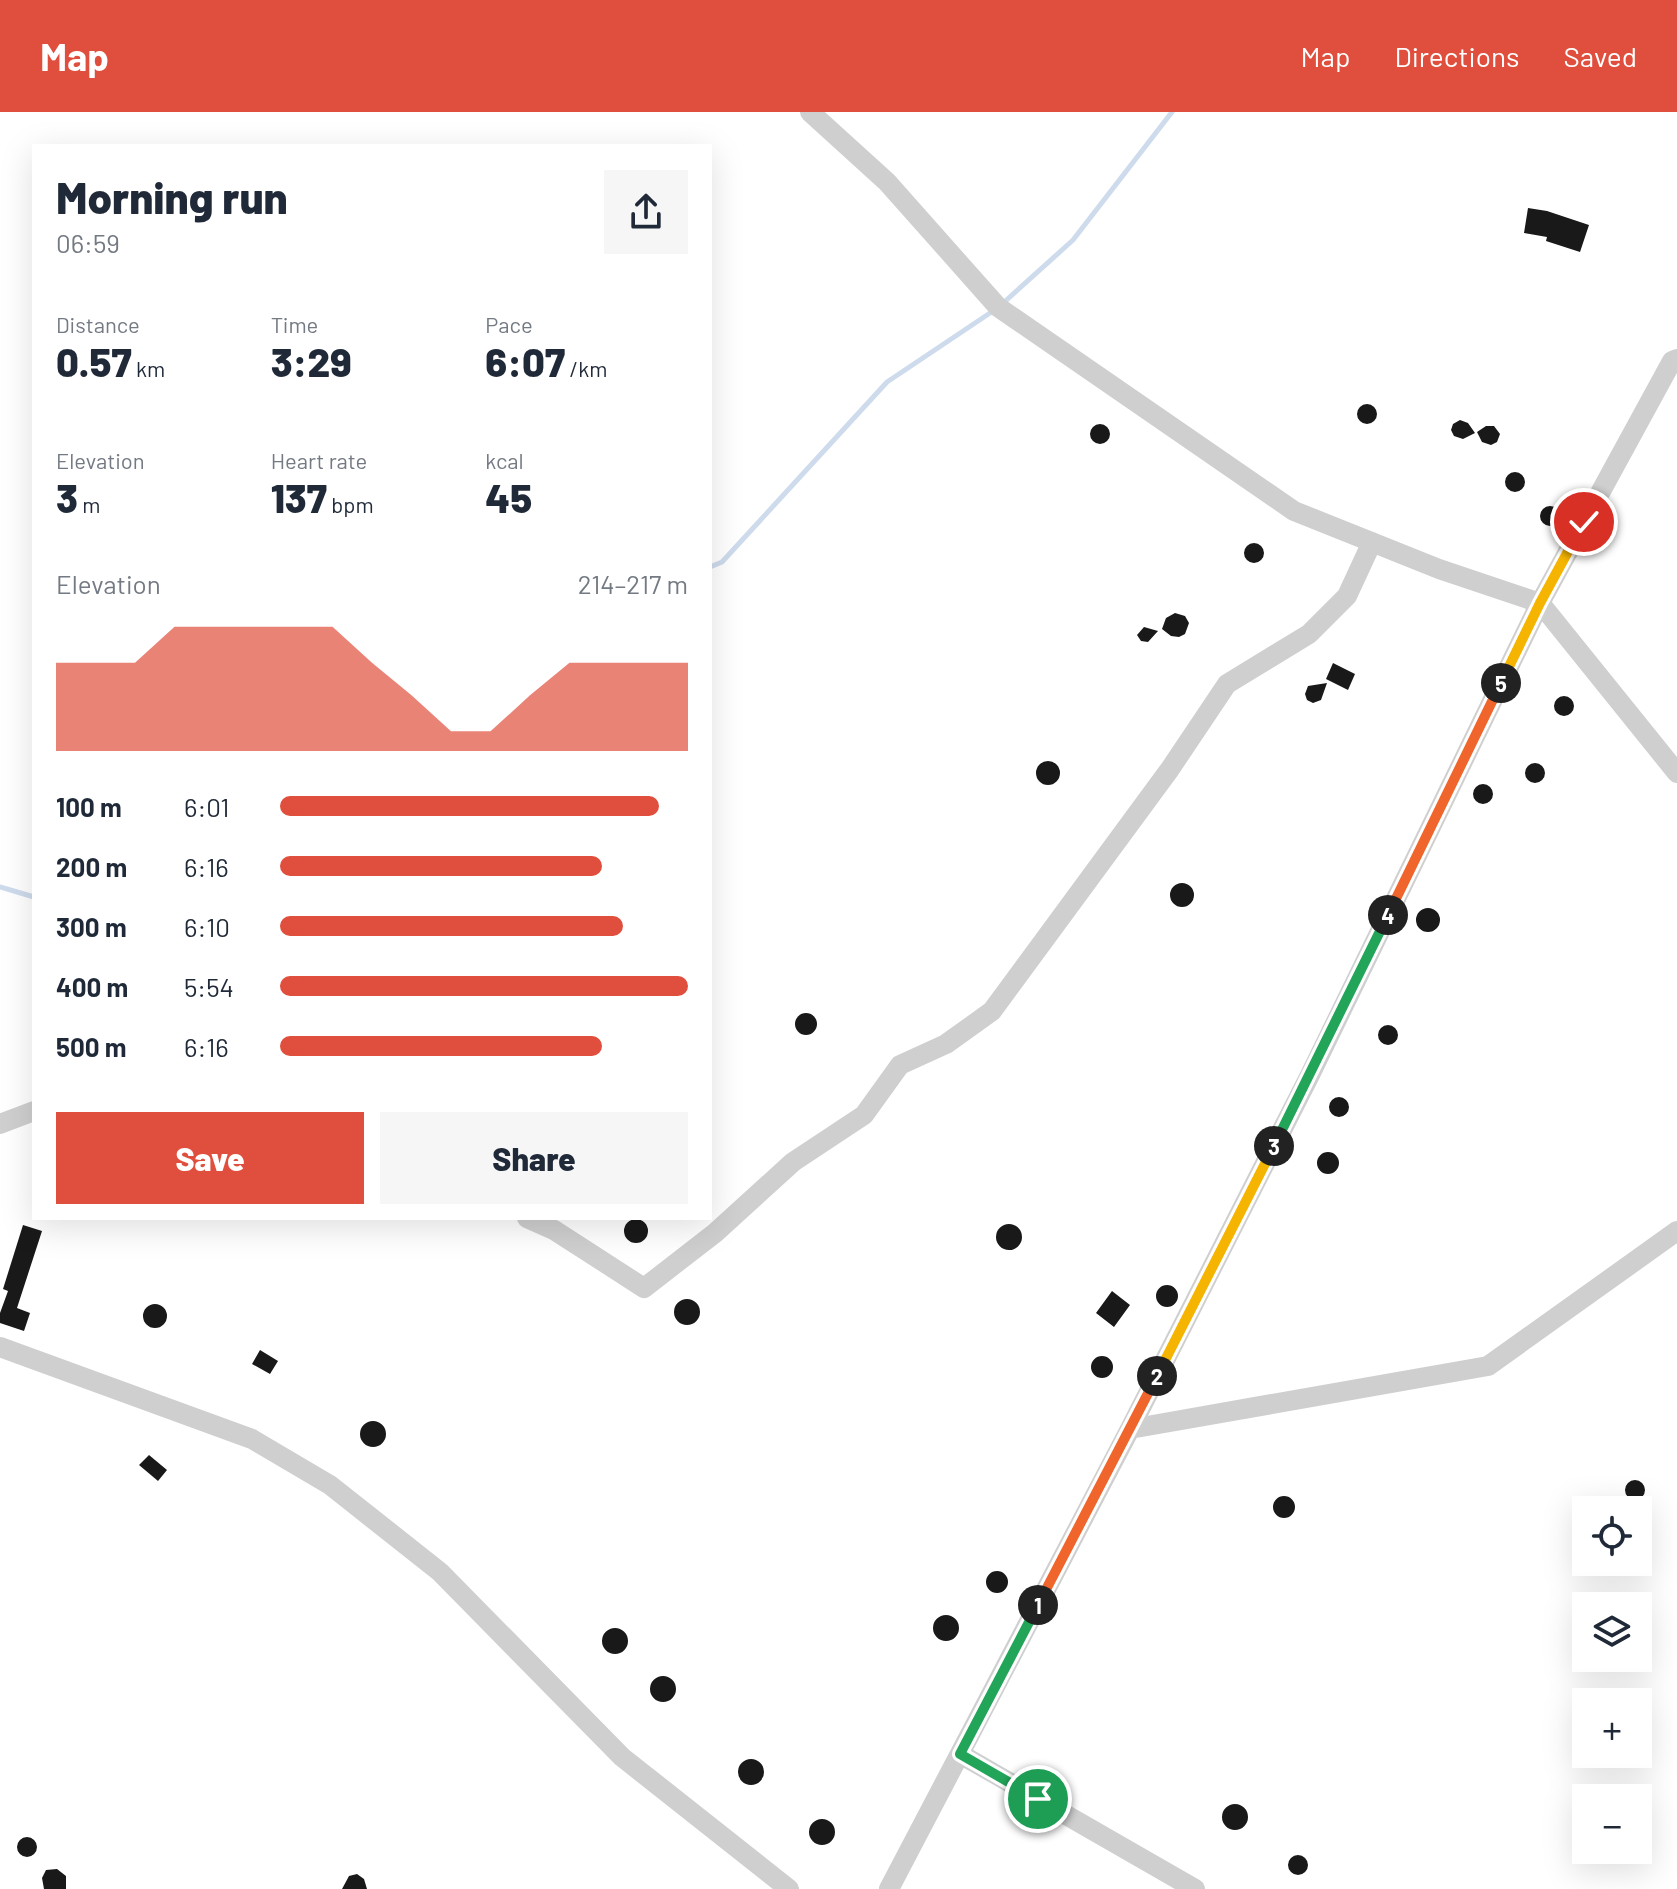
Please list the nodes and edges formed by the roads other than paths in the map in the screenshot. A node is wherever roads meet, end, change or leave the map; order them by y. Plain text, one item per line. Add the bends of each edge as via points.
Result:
1 (810, 112) edge
2 (1677, 359) edge
3 (1372, 542) junction
4 (1540, 603) junction
5 (1677, 773) edge
6 (32, 1112) edge
7 (0, 1124) edge
8 (532, 1220) edge
9 (1677, 1231) edge
10 (0, 1347) edge
11 (1130, 1429) junction
12 (960, 1754) junction
13 (789, 1889) edge
14 (889, 1889) edge
15 (1195, 1889) edge

1 - 3 street via 887,182 998,307 1294,511
2 - 4 street
3 - 4 street
3 - 8 street via 1347,596 1309,634 1227,684 992,1011 946,1044 900,1065 864,1115 793,1162 644,1288
4 - 5 street
4 - 11 street
6 - 7 street
9 - 11 street via 1488,1366
10 - 13 street via 252,1439 330,1485 440,1572 622,1757
11 - 12 street
12 - 14 street
12 - 15 street

